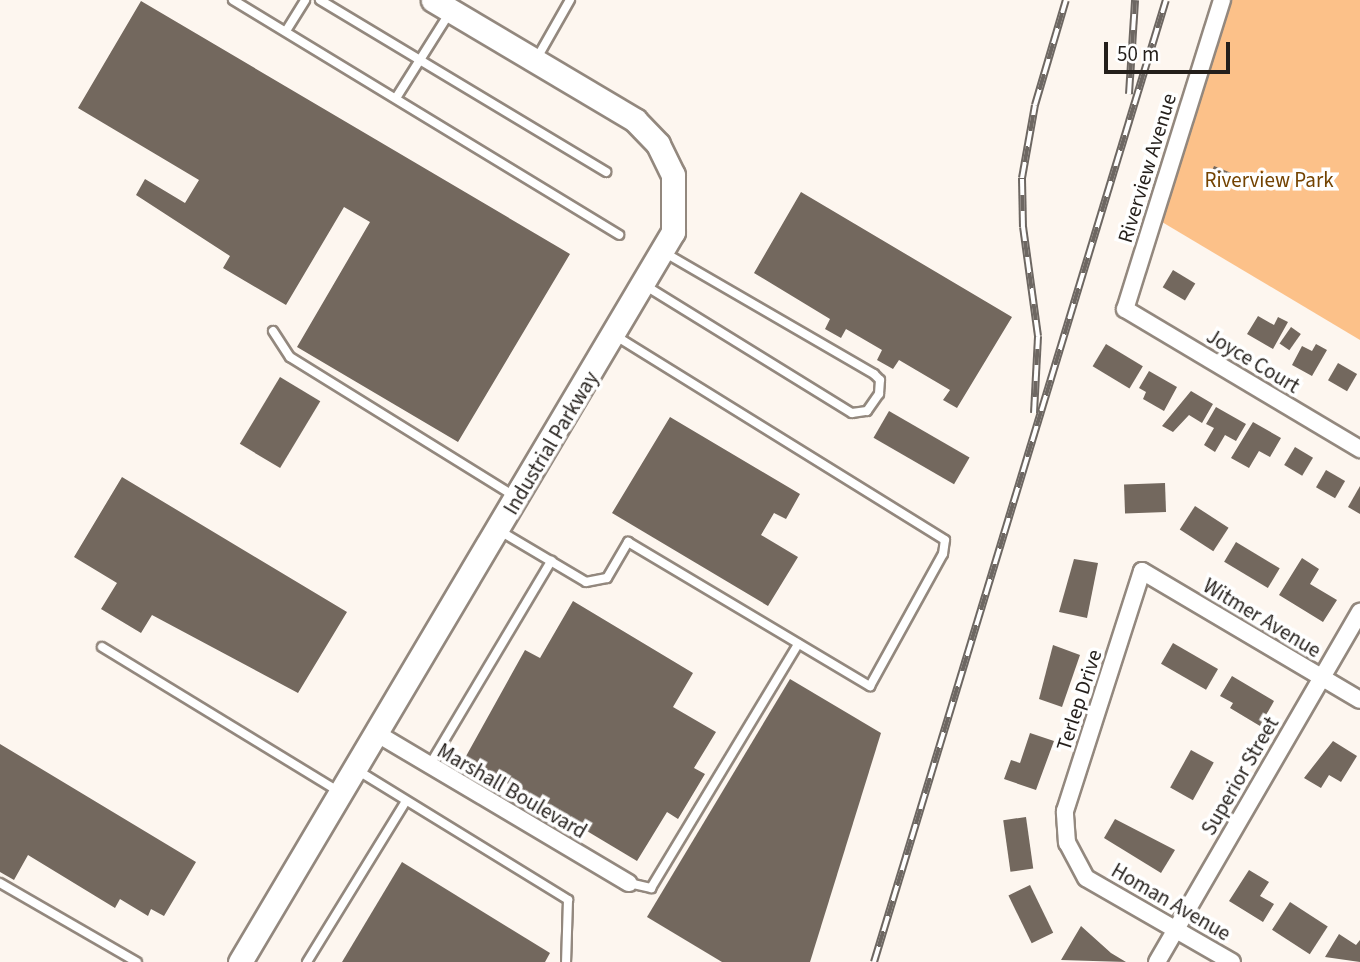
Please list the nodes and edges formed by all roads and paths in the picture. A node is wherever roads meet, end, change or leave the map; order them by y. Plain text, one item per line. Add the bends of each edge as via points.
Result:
1 (233, 0) edge
2 (304, 0) edge
3 (320, 0) edge
4 (570, 0) edge
5 (1222, 0) edge
6 (447, 4) edge
7 (286, 31) junction
8 (420, 58) junction
9 (536, 61) junction
10 (396, 98) junction
11 (606, 172) dead end
12 (619, 235) dead end
13 (664, 253) junction
14 (646, 286) junction
15 (1125, 309) joint
16 (273, 331) dead end
17 (616, 336) junction
18 (1360, 449) edge
19 (518, 498) junction
20 (498, 530) junction
21 (551, 561) junction
22 (1142, 571) joint
23 (1360, 612) edge
24 (798, 644) junction
25 (102, 647) dead end
26 (1321, 678) junction
27 (1360, 700) edge
28 (376, 733) junction
29 (429, 766) junction
30 (355, 769) junction
31 (341, 792) junction
32 (406, 801) junction
33 (1066, 843) joint
34 (0, 883) edge
35 (629, 883) joint
36 (1176, 929) junction
37 (137, 962) edge
38 (240, 962) edge
39 (307, 962) edge
40 (566, 962) edge
41 (1157, 962) edge
42 (1232, 962) edge

1 - 7 lane
2 - 7 lane
3 - 8 lane
4 - 9 lane
5 - 15 street, Riverview Avenue
6 - 8 lane
6 - 9 street, Industrial Parkway
7 - 10 lane
8 - 10 lane
8 - 11 lane
9 - 13 street, Industrial Parkway via 635,120 658,144 677,199
10 - 12 lane
13 - 14 street, Industrial Parkway
13 - 14 lane via 874,374 880,380 879,394 867,411 852,414
14 - 17 street, Industrial Parkway
15 - 18 street, Joyce Court
16 - 19 lane via 290,357
17 - 19 street, Industrial Parkway
17 - 24 lane via 945,540 943,554 870,686
19 - 20 street, Industrial Parkway
20 - 21 lane
20 - 28 street, Industrial Parkway
21 - 24 lane via 586,582 607,578 628,542
21 - 29 lane
22 - 26 street, Witmer Avenue
22 - 33 street, Terlep Drive via 1065,811
23 - 26 street, Superior Street
24 - 35 lane via 650,888
25 - 31 lane
26 - 27 street, Witmer Avenue
26 - 36 street, Superior Street
28 - 29 street, Marshall Boulevard
28 - 30 street, Industrial Parkway
29 - 35 street, Marshall Boulevard
30 - 31 street, Industrial Parkway
30 - 32 lane
31 - 38 street, Industrial Parkway
32 - 39 lane
32 - 40 lane via 568,901
33 - 36 street, Homan Avenue via 1086,878
34 - 37 lane
36 - 41 street, Superior Street
36 - 42 street, Homan Avenue

